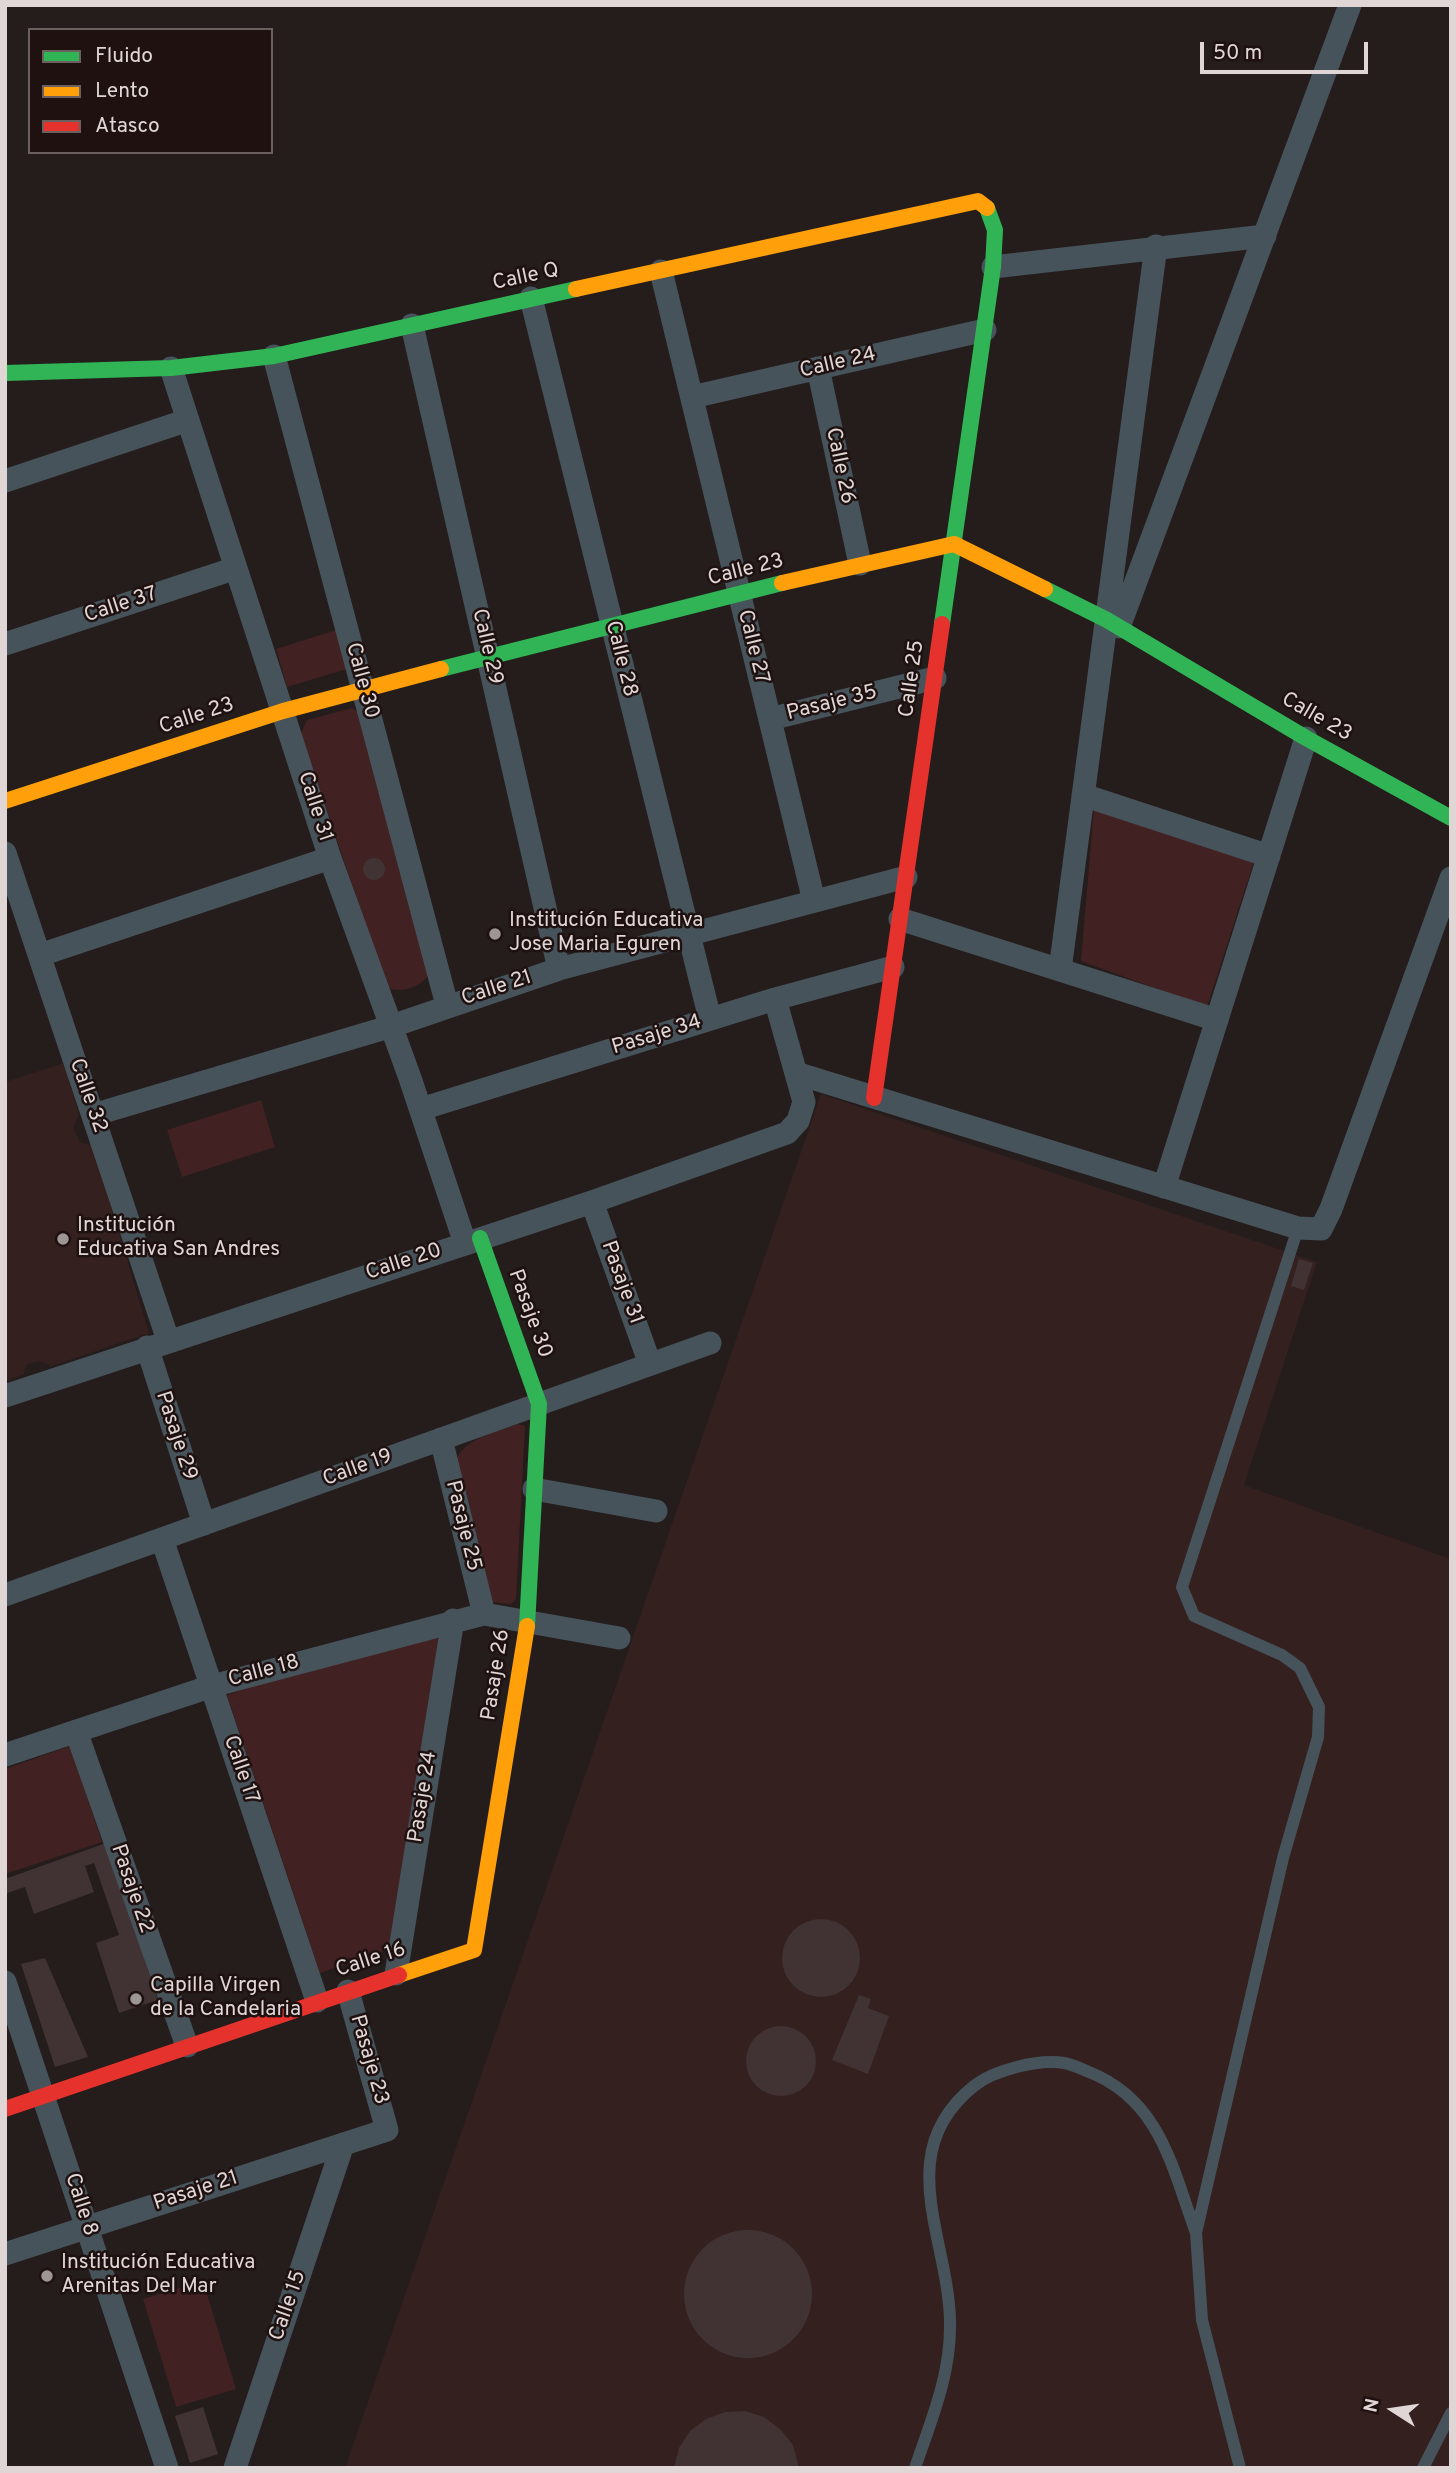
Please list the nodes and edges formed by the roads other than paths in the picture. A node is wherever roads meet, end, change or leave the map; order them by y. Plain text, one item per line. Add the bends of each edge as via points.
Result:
1 (1350, 5) edge
2 (1265, 236) junction
3 (1156, 246) junction
4 (993, 267) junction
5 (661, 271) junction
6 (531, 298) junction
7 (412, 325) junction
8 (985, 330) junction
9 (274, 356) junction
10 (171, 368) junction
11 (818, 368) junction
12 (5, 373) edge
13 (692, 397) junction
14 (188, 420) junction
15 (5, 481) edge
16 (954, 544) junction
17 (860, 564) junction
18 (236, 568) junction
19 (740, 595) junction
20 (1113, 623) junction
21 (612, 627) junction
22 (5, 644) edge
23 (488, 658) junction
24 (934, 678) junction
25 (364, 688) junction
26 (283, 711) junction
27 (770, 719) junction
28 (1306, 738) junction
29 (1083, 795) junction
30 (5, 801) edge
31 (1451, 818) edge
32 (5, 853) edge
33 (1269, 856) junction
34 (330, 858) junction
35 (906, 877) junction
36 (1451, 878) edge
37 (814, 901) junction
38 (900, 919) junction
39 (689, 934) junction
40 (40, 955) junction
41 (893, 967) junction
42 (559, 969) junction
43 (1060, 970) junction
44 (775, 999) junction
45 (447, 1006) junction
46 (710, 1020) junction
47 (1217, 1020) junction
48 (392, 1026) junction
49 (799, 1074) junction
50 (874, 1098) junction
51 (421, 1109) junction
52 (93, 1115) junction
53 (1164, 1187) junction
54 (592, 1202) junction
55 (1298, 1228) junction
56 (472, 1241) junction
57 (710, 1342) dead end
58 (158, 1344) junction
59 (650, 1364) junction
60 (5, 1396) edge
61 (539, 1404) junction
62 (441, 1439) junction
63 (534, 1489) junction
64 (656, 1511) dead end
65 (204, 1524) junction
66 (162, 1539) junction
67 (5, 1595) edge
68 (484, 1614) junction
69 (453, 1620) junction
70 (527, 1623) junction
71 (618, 1638) dead end
72 (212, 1686) junction
73 (76, 1731) junction
74 (5, 1755) edge
75 (474, 1950) joint
76 (396, 1974) junction
77 (5, 1982) edge
78 (348, 1991) junction
79 (317, 2001) junction
80 (187, 2046) junction
81 (44, 2096) junction
82 (5, 2109) edge
83 (387, 2130) joint
84 (343, 2144) junction
85 (87, 2228) junction
86 (1196, 2233) junction
87 (5, 2254) edge
88 (1451, 2413) edge
89 (167, 2468) edge
90 (235, 2468) edge
91 (915, 2468) edge
92 (1240, 2468) edge
93 (1423, 2468) edge

1 - 2 street
2 - 3 street
2 - 20 street
3 - 4 street
3 - 20 street
4 - 5 street, Calle Q via 995,216 989,206 978,201
4 - 8 street, Calle 25
5 - 6 street, Calle Q
5 - 13 street, Calle 27
6 - 7 street, Calle Q
6 - 21 street, Calle 28
7 - 9 street, Calle Q
7 - 23 street, Calle 29
8 - 11 street, Calle 24
8 - 16 street, Calle 25
9 - 10 street, Calle Q
9 - 25 street, Calle 30
10 - 12 street, Calle Q
10 - 14 street, Calle 31
11 - 13 street, Calle 24
11 - 17 street, Calle 26
13 - 19 street, Calle 27
14 - 15 street
14 - 18 street, Calle 31
16 - 17 street, Calle 23
16 - 20 street, Calle 23
16 - 24 street, Calle 25
17 - 19 street, Calle 23
18 - 22 street, Calle 37
18 - 26 street, Calle 31
19 - 21 street, Calle 23
19 - 27 street, Calle 27
20 - 28 street, Calle 23
20 - 29 street
21 - 23 street, Calle 23
21 - 39 street, Calle 28
23 - 25 street, Calle 23
23 - 42 street, Calle 29
24 - 27 street, Pasaje 35
24 - 35 street, Calle 25
25 - 26 street, Calle 23
25 - 45 street, Calle 30
26 - 30 street, Calle 23
26 - 34 street, Calle 31
27 - 37 street, Calle 27
28 - 31 street, Calle 23
28 - 33 street
29 - 33 street
29 - 43 street
32 - 40 street, Calle 32
33 - 47 street
34 - 40 street
34 - 48 street, Calle 31
35 - 37 street, Calle 21
35 - 38 street, Calle 25
36 - 55 street via 1331,1209 1321,1229
37 - 39 street, Calle 21
38 - 41 street, Calle 25
38 - 43 street
39 - 42 street, Calle 21
39 - 46 street, Calle 28
40 - 52 street, Calle 32
41 - 44 street, Pasaje 34
41 - 50 street, Calle 25
42 - 45 street, Calle 21
43 - 47 street
44 - 46 street, Pasaje 34
44 - 49 street
45 - 48 street, Calle 21
46 - 51 street, Pasaje 34
47 - 53 street
48 - 51 street, Calle 31
48 - 52 street, Calle 21
49 - 50 street
49 - 54 street, Calle 20 via 804,1102 799,1121 787,1133
50 - 53 street
51 - 56 street, Calle 31
52 - 58 street, Calle 32
53 - 55 street
54 - 56 street, Calle 20
54 - 59 street, Pasaje 31
55 - 86 lane via 1182,1587 1194,1616 1282,1655 1300,1668 1319,1707 1318,1737 1283,1858
56 - 58 street, Calle 20
56 - 61 street, Pasaje 30
57 - 59 street, Calle 19
58 - 60 street, Calle 20
58 - 65 street, Pasaje 29
59 - 61 street, Calle 19
61 - 62 street, Calle 19
61 - 63 street, Pasaje 26
62 - 65 street, Calle 19
62 - 68 street, Pasaje 25
63 - 64 street
63 - 70 street, Pasaje 26
65 - 66 street, Calle 19
66 - 67 street, Calle 19
66 - 72 street, Calle 17
68 - 69 street, Calle 18
68 - 70 street, Calle 18
69 - 72 street, Calle 18
69 - 76 street, Pasaje 24
70 - 71 street, Calle 18
70 - 75 street, Pasaje 26
72 - 73 street, Calle 18
72 - 79 street, Calle 17
73 - 74 street, Calle 18
73 - 80 street, Pasaje 22
75 - 76 street, Calle 16
76 - 78 street, Calle 16
77 - 81 street, Calle 8
78 - 79 street, Calle 16
78 - 83 street, Pasaje 23
79 - 80 street, Calle 16
80 - 81 street, Calle 16
81 - 82 street, Calle 16
81 - 85 street, Calle 8
83 - 84 street, Pasaje 21
84 - 85 street, Pasaje 21
84 - 90 street, Calle 15
85 - 87 street, Pasaje 21
85 - 89 street, Calle 8
86 - 91 lane via 1166,2150 1146,2111 1112,2081 1064,2063 1026,2066 988,2075 957,2099 937,2131 927,2172 951,2323 944,2384
86 - 92 lane via 1202,2320
88 - 93 lane

